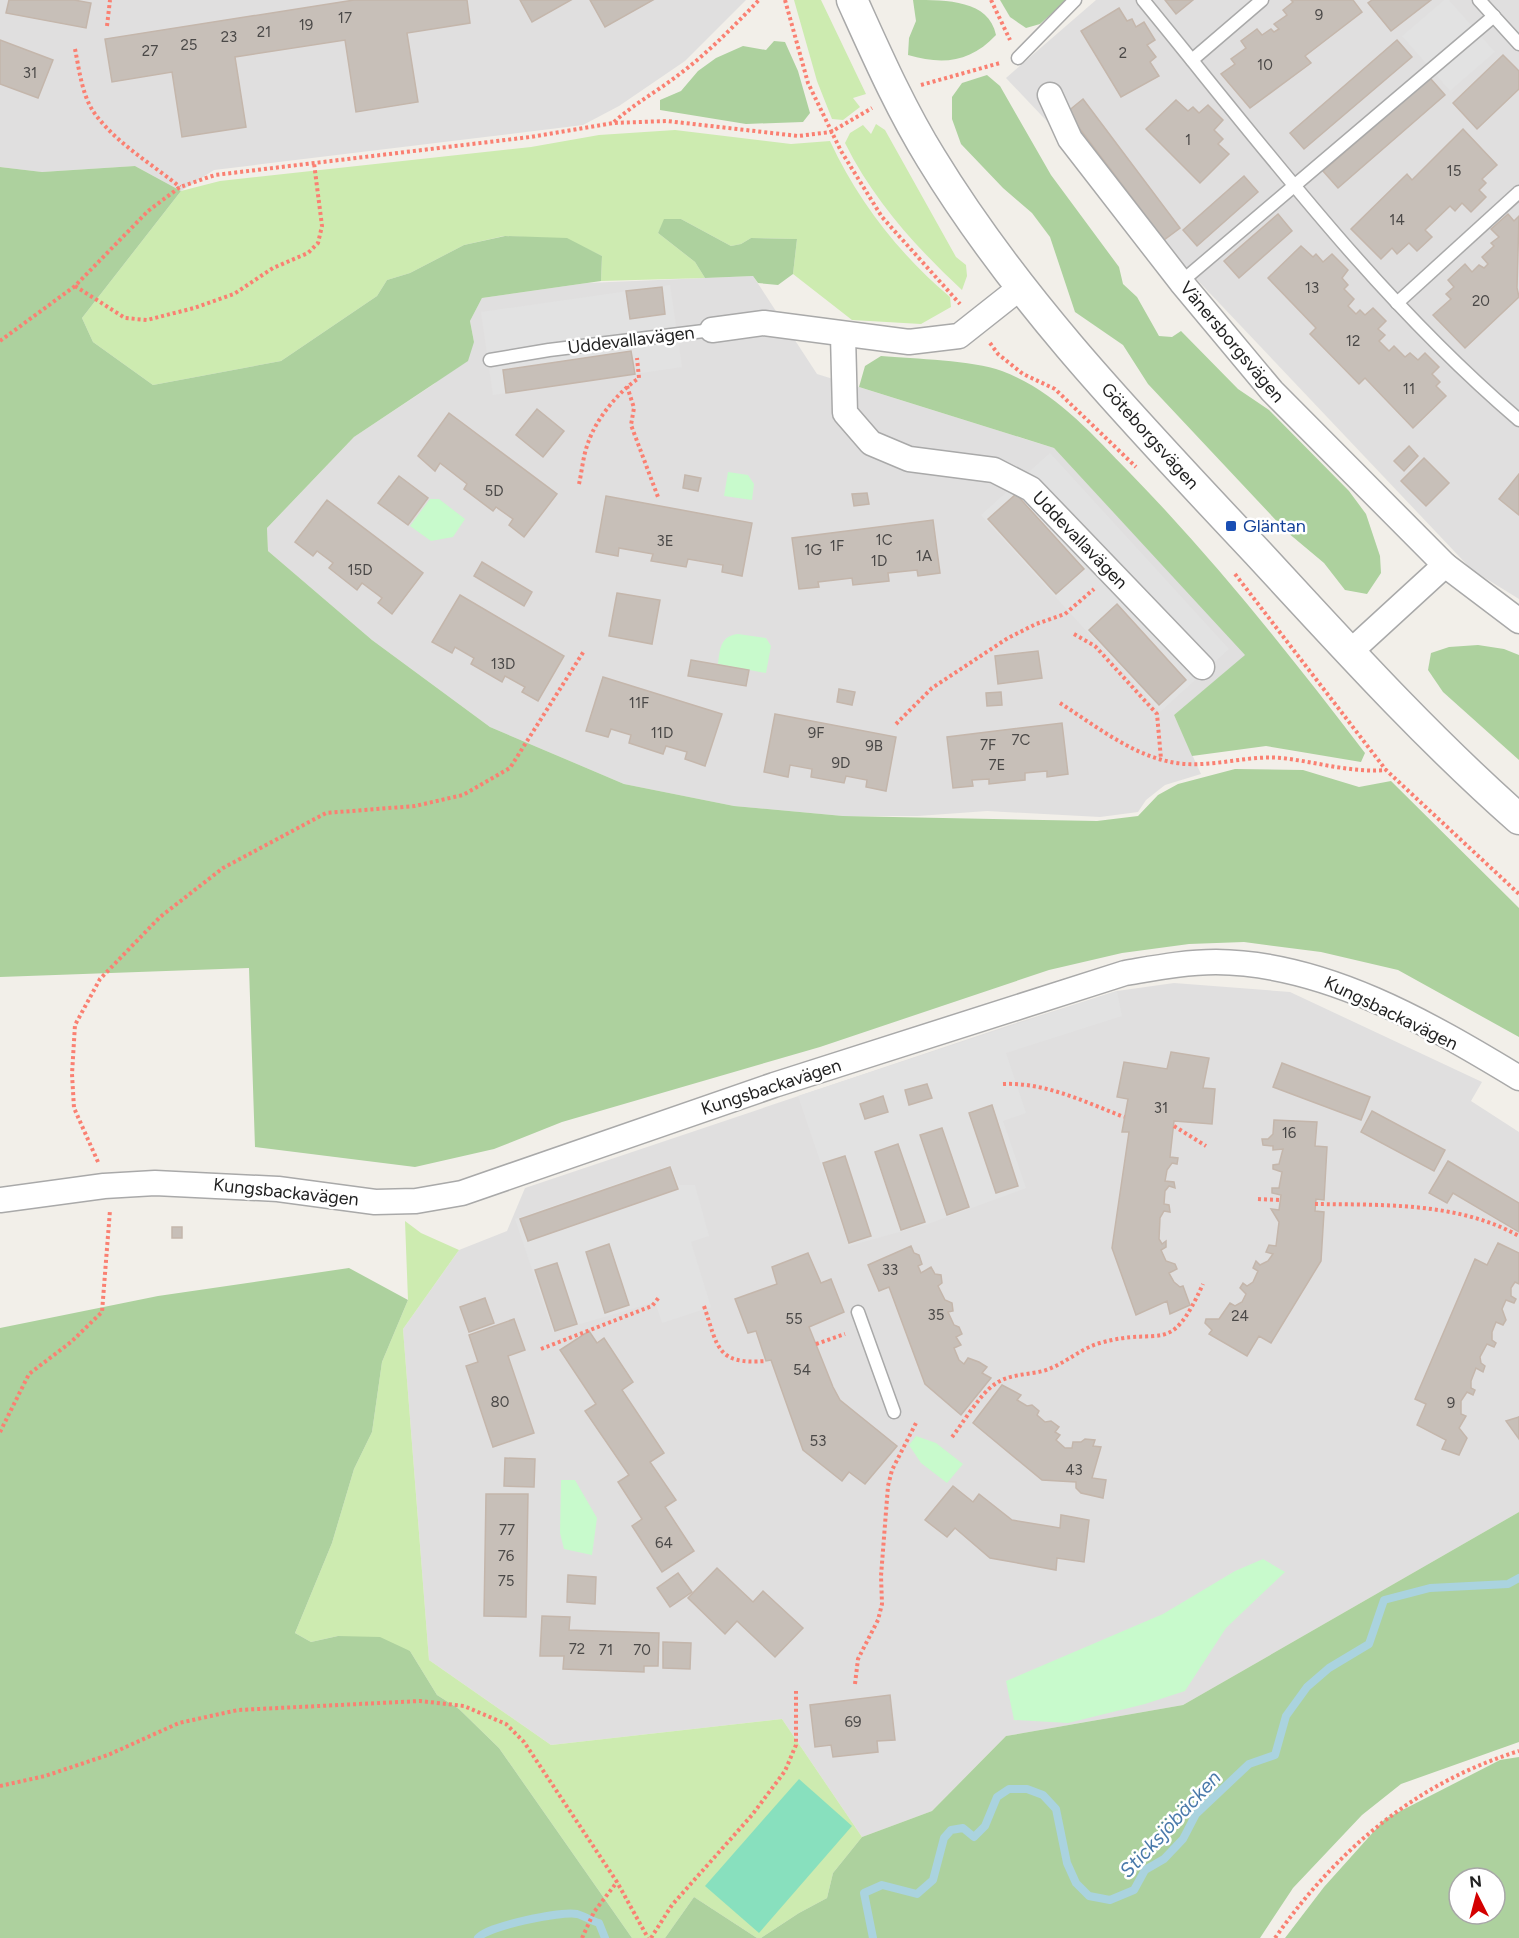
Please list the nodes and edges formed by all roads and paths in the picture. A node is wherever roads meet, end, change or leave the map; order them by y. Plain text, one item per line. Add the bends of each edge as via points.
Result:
1 (110, 0) edge
2 (759, 0) edge
3 (785, 0) edge
4 (852, 0) edge
5 (1075, 0) edge
6 (1143, 0) edge
7 (1262, 0) edge
8 (1479, 0) edge
9 (1494, 16) junction
10 (107, 26) dead end
11 (1519, 44) edge
12 (75, 50) dead end
13 (1018, 58) joint
14 (1192, 60) junction
15 (917, 86) dead end
16 (1050, 95) dead end
17 (872, 108) dead end
18 (613, 123) junction
19 (831, 132) junction
20 (314, 163) junction
21 (1292, 185) junction
22 (180, 188) junction
23 (1519, 192) edge
24 (1181, 282) junction
25 (75, 286) junction
26 (1021, 287) junction
27 (1397, 303) junction
28 (978, 324) junction
29 (712, 330) joint
30 (843, 336) junction
31 (634, 340) junction
32 (0, 341) edge
33 (490, 360) dead end
34 (627, 386) junction
35 (1519, 420) edge
36 (1138, 470) dead end
37 (579, 484) dead end
38 (658, 497) dead end
39 (1445, 565) junction
40 (1232, 570) dead end
41 (1112, 573) junction
42 (1519, 621) edge
43 (1074, 634) dead end
44 (584, 651) dead end
45 (1349, 653) junction
46 (1202, 667) dead end
47 (1060, 703) dead end
48 (896, 724) dead end
49 (1161, 759) junction
50 (1386, 770) junction
51 (1519, 819) edge
52 (1519, 894) edge
53 (1519, 1078) edge
54 (1003, 1084) dead end
55 (1124, 1118) dead end
56 (1174, 1126) dead end
57 (1206, 1146) dead end
58 (104, 1186) junction
59 (1258, 1199) dead end
60 (0, 1200) edge
61 (1280, 1200) dead end
62 (1316, 1204) dead end
63 (1519, 1236) edge
64 (1203, 1284) dead end
65 (660, 1296) dead end
66 (704, 1306) dead end
67 (858, 1312) dead end
68 (851, 1332) dead end
69 (816, 1344) dead end
70 (541, 1349) dead end
71 (766, 1361) dead end
72 (894, 1412) dead end
73 (917, 1421) dead end
74 (0, 1432) edge
75 (952, 1437) dead end
76 (855, 1684) dead end
77 (796, 1691) dead end
78 (1519, 1751) edge
79 (0, 1786) edge
80 (617, 1882) junction
81 (582, 1938) edge
82 (649, 1938) edge
83 (1275, 1938) edge

1 - 10 path
2 - 18 path via 678,76
3 - 19 path via 808,83
4 - 26 street, Göteborgsvägen via 884,72 930,157
5 - 13 lane
6 - 14 lane
7 - 14 lane
8 - 9 lane
9 - 11 lane
9 - 21 lane
12 - 22 path via 93,110 112,132
13 - 15 path
14 - 21 lane
16 - 24 street, Vänersborgsvägen via 1070,139
17 - 19 path
18 - 19 path via 666,121 798,136
18 - 20 path
19 - 28 path via 904,246
20 - 22 path via 215,175
20 - 25 path via 322,226 318,243 308,253 273,268 234,294 147,320 125,318
21 - 24 lane
21 - 27 lane
22 - 25 path via 148,211
23 - 27 lane
24 - 39 street, Vänersborgsvägen via 1272,391
25 - 32 path
26 - 28 street, Uddevallavägen
26 - 45 street, Göteborgsvägen via 1062,340
27 - 35 lane via 1465,374
28 - 30 street, Uddevallavägen via 958,336 909,342
28 - 36 path via 998,354 1023,374 1055,389
29 - 30 street, Uddevallavägen via 765,323
29 - 31 lane, Uddevallavägen
30 - 41 street, Uddevallavägen via 845,413 871,443 909,459 994,470 1011,476 1031,489
31 - 33 lane, Uddevallavägen
31 - 34 path via 639,378
34 - 37 path via 588,442
34 - 38 path via 634,408 631,425
39 - 42 street, Vänersborgsvägen
39 - 45 street
40 - 50 path
41 - 46 street, Uddevallavägen
41 - 48 path via 1065,614 1008,638 932,688
43 - 49 path via 1095,646 1157,714
44 - 58 path via 510,768 463,795 415,806 326,813 223,868 160,917 100,979 75,1025 72,1074 74,1108 97,1159
45 - 51 street, Göteborgsvägen
47 - 49 path via 1119,741
49 - 50 path via 1186,764 1264,757 1368,772
50 - 52 path
53 - 58 street, Kungsbackavägen via 1419,1022 1321,978 1261,966 1178,964 1125,973 438,1198 375,1202 207,1184
54 - 55 path via 1025,1083
56 - 57 path
58 - 60 street, Kungsbackavägen
58 - 74 path via 111,1212 102,1312 29,1374
59 - 61 path
62 - 63 path via 1434,1209
64 - 75 path via 1179,1328 1166,1336 1103,1342 1043,1371 1006,1378 993,1385
65 - 70 path via 652,1306
66 - 71 path via 718,1349 731,1360
67 - 72 lane
68 - 69 path
73 - 76 path via 888,1486 882,1604 858,1659
77 - 82 path via 796,1745 785,1770
78 - 83 path via 1404,1804 1318,1882
79 - 80 path via 108,1755 179,1723 238,1710 420,1701 464,1706 506,1724 524,1742
80 - 81 path via 594,1912
80 - 82 path

